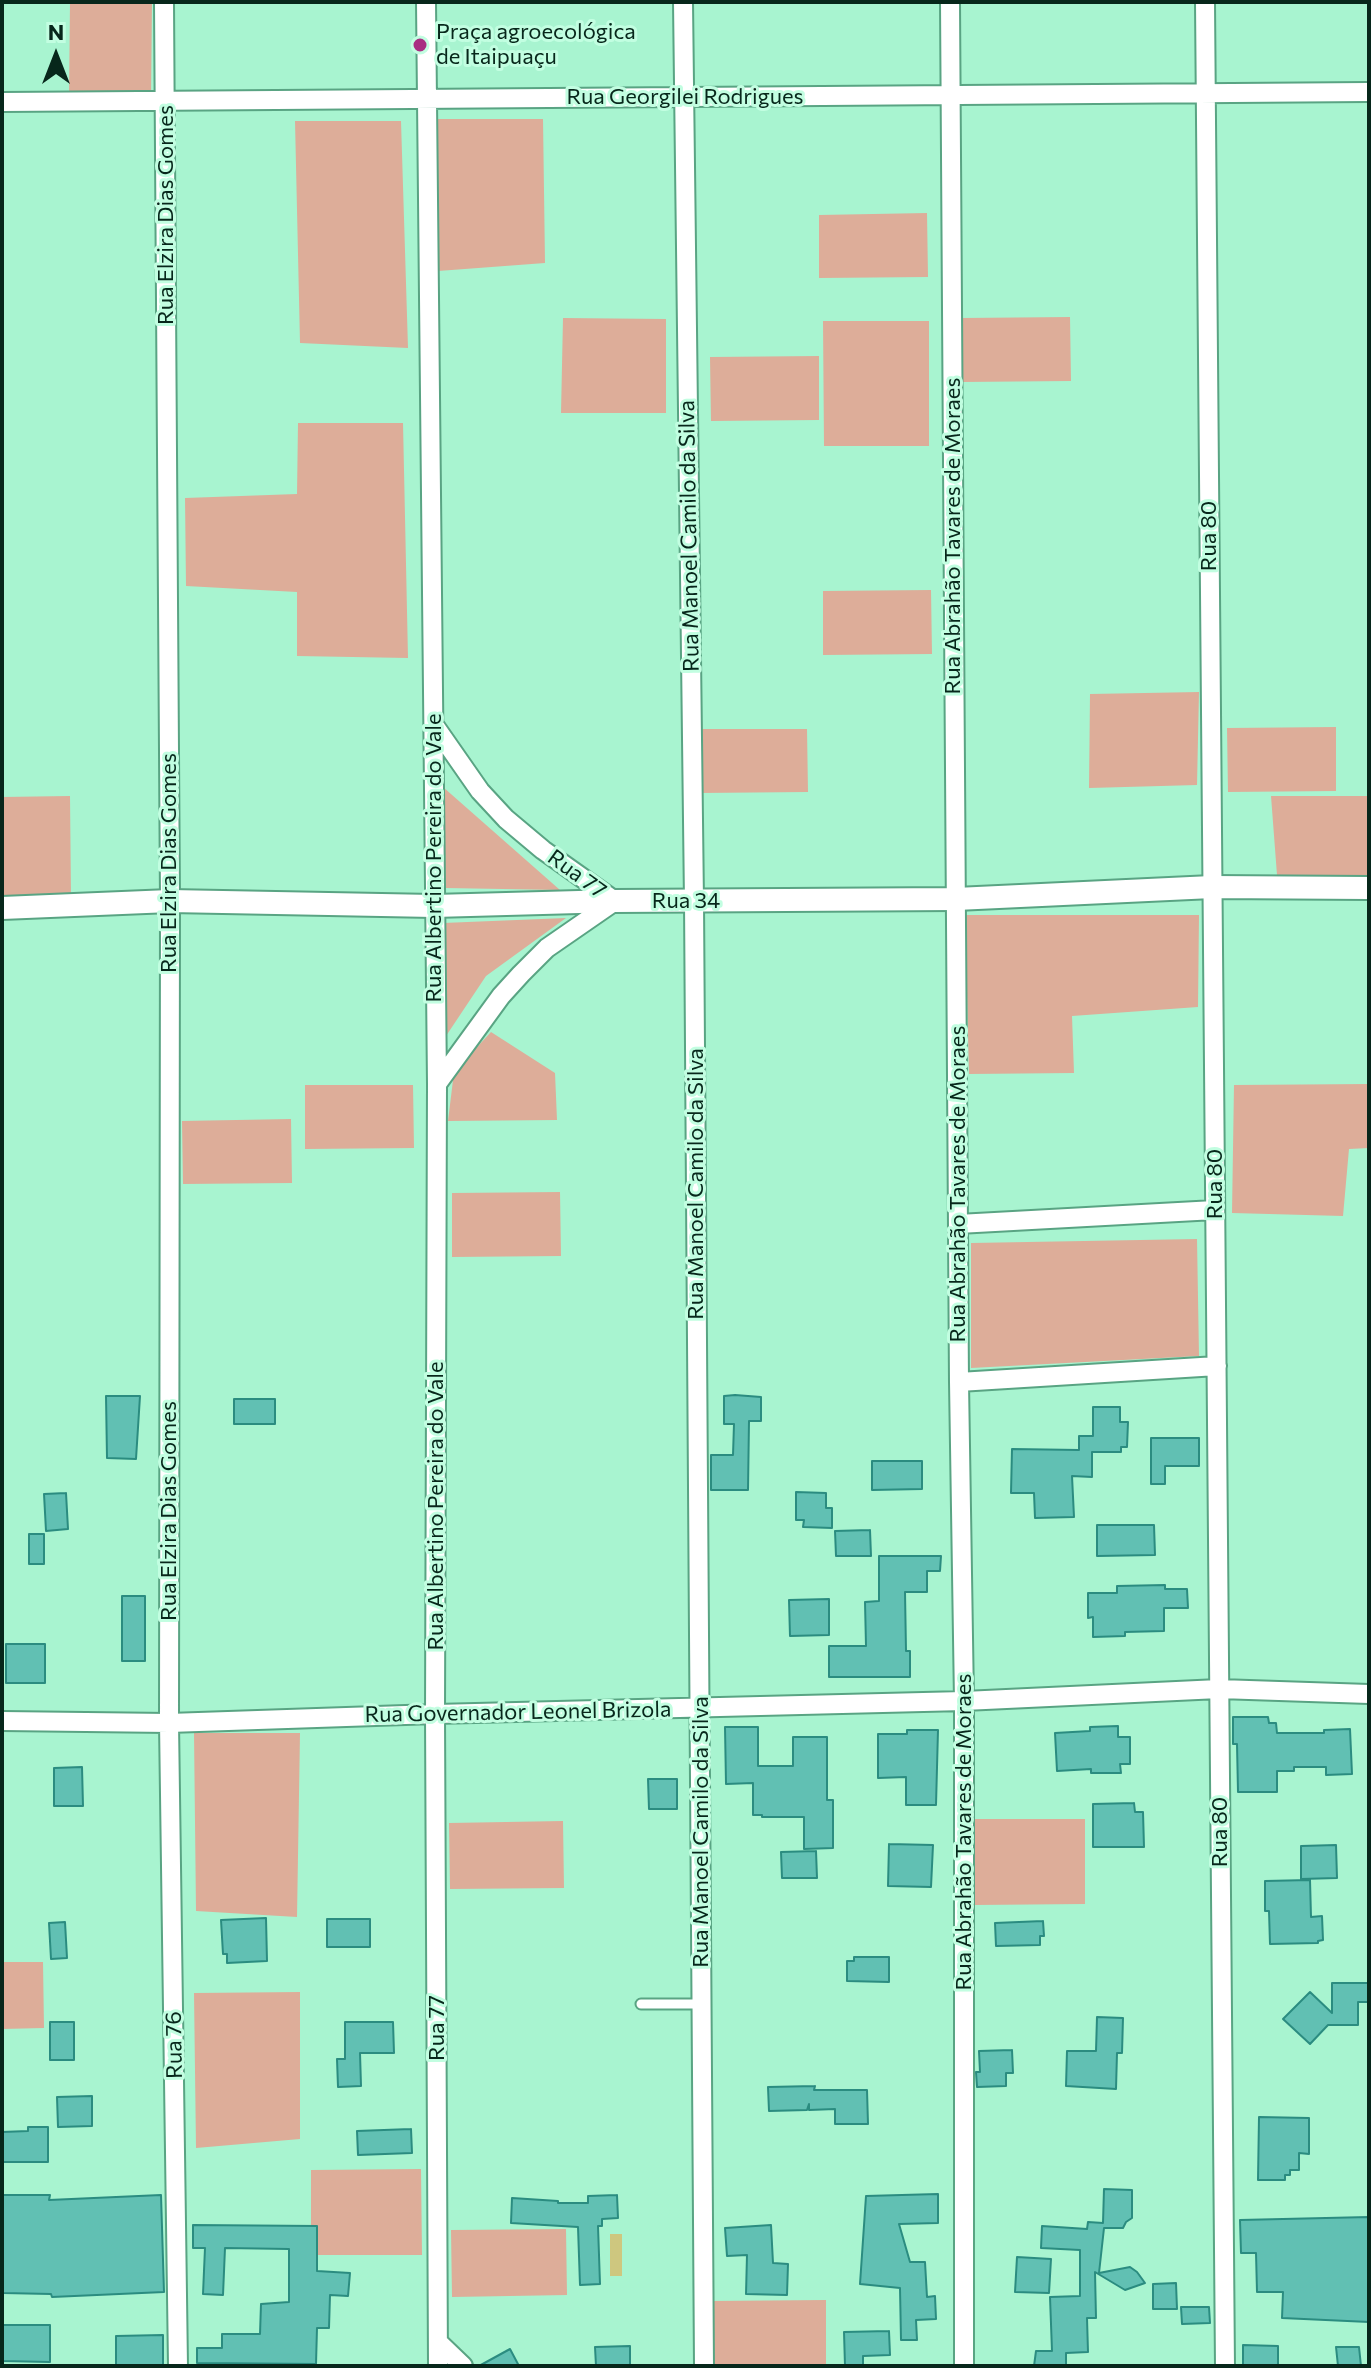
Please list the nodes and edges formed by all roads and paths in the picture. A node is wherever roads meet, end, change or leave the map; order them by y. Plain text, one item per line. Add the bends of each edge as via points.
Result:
1 (164, 2) edge
2 (426, 2) edge
3 (683, 2) edge
4 (950, 2) edge
5 (1205, 2) edge
6 (1369, 92) edge
7 (1206, 93) junction
8 (951, 95) junction
9 (684, 97) junction
10 (427, 99) junction
11 (166, 101) junction
12 (2, 102) edge
13 (433, 725) junction
14 (1212, 887) junction
15 (1369, 888) edge
16 (956, 899) junction
17 (170, 901) junction
18 (615, 901) junction
19 (694, 901) junction
20 (434, 906) junction
21 (2, 908) edge
22 (437, 1084) junction
23 (1215, 1210) junction
24 (958, 1224) junction
25 (1217, 1366) junction
26 (959, 1382) junction
27 (1219, 1689) junction
28 (1369, 1694) edge
29 (964, 1701) junction
30 (701, 1708) junction
31 (435, 1714) junction
32 (2, 1721) edge
33 (169, 1723) junction
34 (641, 2004) dead end
35 (702, 2010) junction
36 (438, 2342) junction
37 (178, 2366) edge
38 (438, 2366) edge
39 (463, 2366) edge
40 (704, 2366) edge
41 (964, 2366) edge
42 (1225, 2366) edge

1 - 11 street, Rua Elzira Dias Gomes
2 - 10 street, Rua Albertino Pereira do Vale
3 - 9 street, Rua Manoel Camilo da Silva
4 - 8 street, Rua Abrahão Tavares de Moraes
5 - 7 street, Rua 80
6 - 7 street, Rua Georgilei Rodrigues
7 - 8 street, Rua Georgilei Rodrigues
7 - 14 street, Rua 80
8 - 9 street, Rua Georgilei Rodrigues
8 - 16 street, Rua Abrahão Tavares de Moraes
9 - 10 street, Rua Georgilei Rodrigues
9 - 19 street, Rua Manoel Camilo da Silva
10 - 11 street, Rua Georgilei Rodrigues
10 - 13 street, Rua Albertino Pereira do Vale
11 - 12 street, Rua Georgilei Rodrigues
11 - 17 street, Rua Elzira Dias Gomes
13 - 18 street, Rua 77 via 506,819
13 - 20 street, Rua Albertino Pereira do Vale
14 - 15 street, Rua 34
14 - 16 street, Rua 34
14 - 23 street, Rua 80
16 - 19 street, Rua 34
16 - 24 street, Rua Abrahão Tavares de Moraes
17 - 20 street, Rua 34
17 - 21 street, Rua 34
17 - 33 street, Rua Elzira Dias Gomes
18 - 19 street, Rua 34
18 - 20 street, Rua 34
18 - 22 street, Rua 77 via 547,948 521,974
19 - 30 street, Rua Manoel Camilo da Silva
20 - 22 street, Rua Albertino Pereira do Vale
22 - 31 street, Rua Albertino Pereira do Vale
23 - 24 street
23 - 25 street, Rua 80
24 - 26 street, Rua Abrahão Tavares de Moraes
25 - 26 street
25 - 27 street, Rua 80
26 - 29 street, Rua Abrahão Tavares de Moraes
27 - 28 street, Rua Governador Leonel Brizola
27 - 29 street, Rua Governador Leonel Brizola
27 - 42 street, Rua 80
29 - 30 street, Rua Governador Leonel Brizola
29 - 41 street, Rua Abrahão Tavares de Moraes
30 - 31 street, Rua Governador Leonel Brizola
30 - 35 street, Rua Manoel Camilo da Silva
31 - 33 street, Rua Governador Leonel Brizola
31 - 36 street, Rua 77
32 - 33 street, Rua Governador Leonel Brizola
33 - 37 street, Rua 76
34 - 35 lane via 699,2004
35 - 40 street, Rua Manoel Camilo da Silva
36 - 38 street, Rua 77
36 - 39 street

